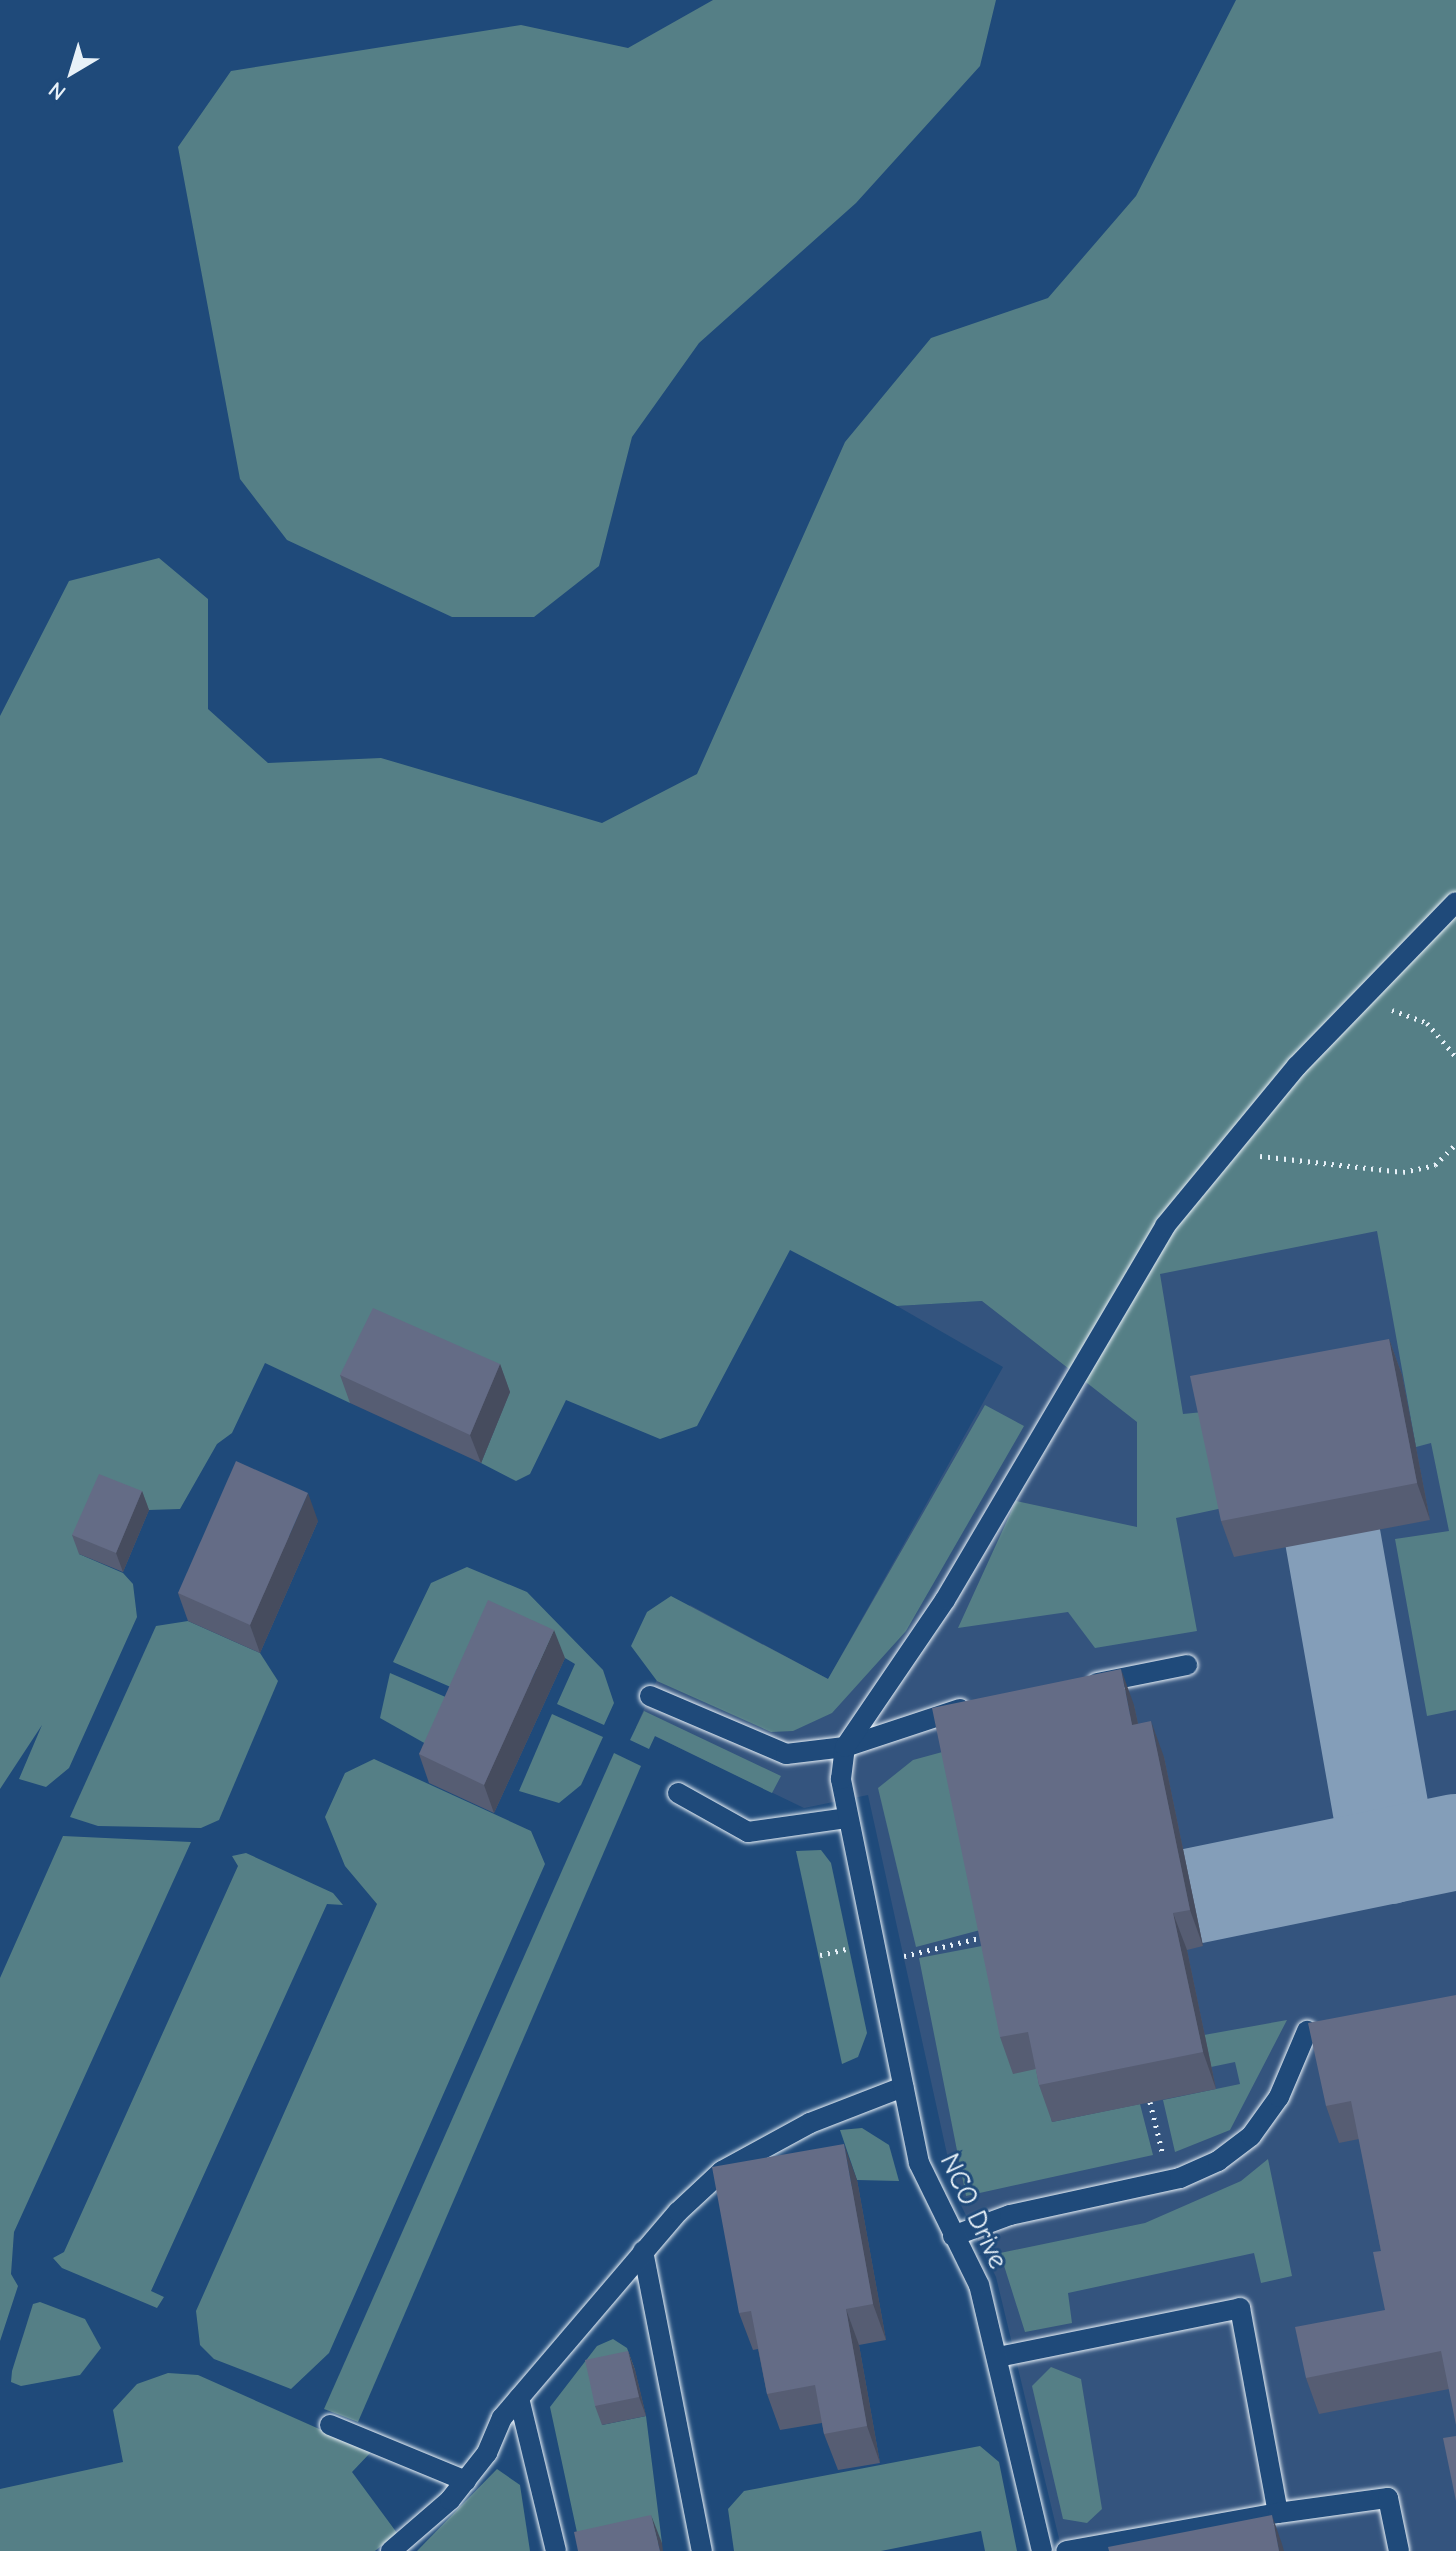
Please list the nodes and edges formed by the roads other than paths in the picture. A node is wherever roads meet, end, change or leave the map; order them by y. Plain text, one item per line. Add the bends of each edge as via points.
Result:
1 (1456, 902) edge
2 (1187, 1665) dead end
3 (1069, 1688) edge
4 (650, 1696) dead end
5 (980, 1706) edge
6 (845, 1747) junction
7 (678, 1793) dead end
8 (846, 1809) junction
9 (1307, 2031) edge
10 (903, 2087) junction
11 (953, 2236) junction
12 (643, 2251) junction
13 (998, 2357) junction
14 (519, 2398) junction
15 (330, 2425) dead end
16 (466, 2481) junction
17 (1278, 2513) junction
18 (391, 2551) edge
19 (556, 2551) edge
20 (702, 2551) edge
21 (1042, 2551) edge
22 (1066, 2551) edge
23 (1399, 2551) edge

1 - 6 lane via 1344,1017 1165,1226 945,1600
2 - 3 lane
4 - 6 lane via 786,1754
5 - 6 lane via 920,1717
6 - 8 lane, NCO Drive
7 - 8 lane via 748,1832
8 - 10 lane, NCO Drive
9 - 11 lane via 1279,2097 1251,2136 1218,2161 1169,2181 1010,2215
10 - 11 lane, NCO Drive via 919,2163
10 - 12 lane via 810,2123 722,2171
11 - 13 lane, NCO Drive via 979,2285
12 - 14 lane
12 - 20 lane
13 - 17 lane via 1240,2308
13 - 21 lane, NCO Drive
14 - 16 lane
14 - 19 lane
15 - 16 lane
16 - 18 lane
17 - 22 lane
17 - 23 lane via 1388,2498

